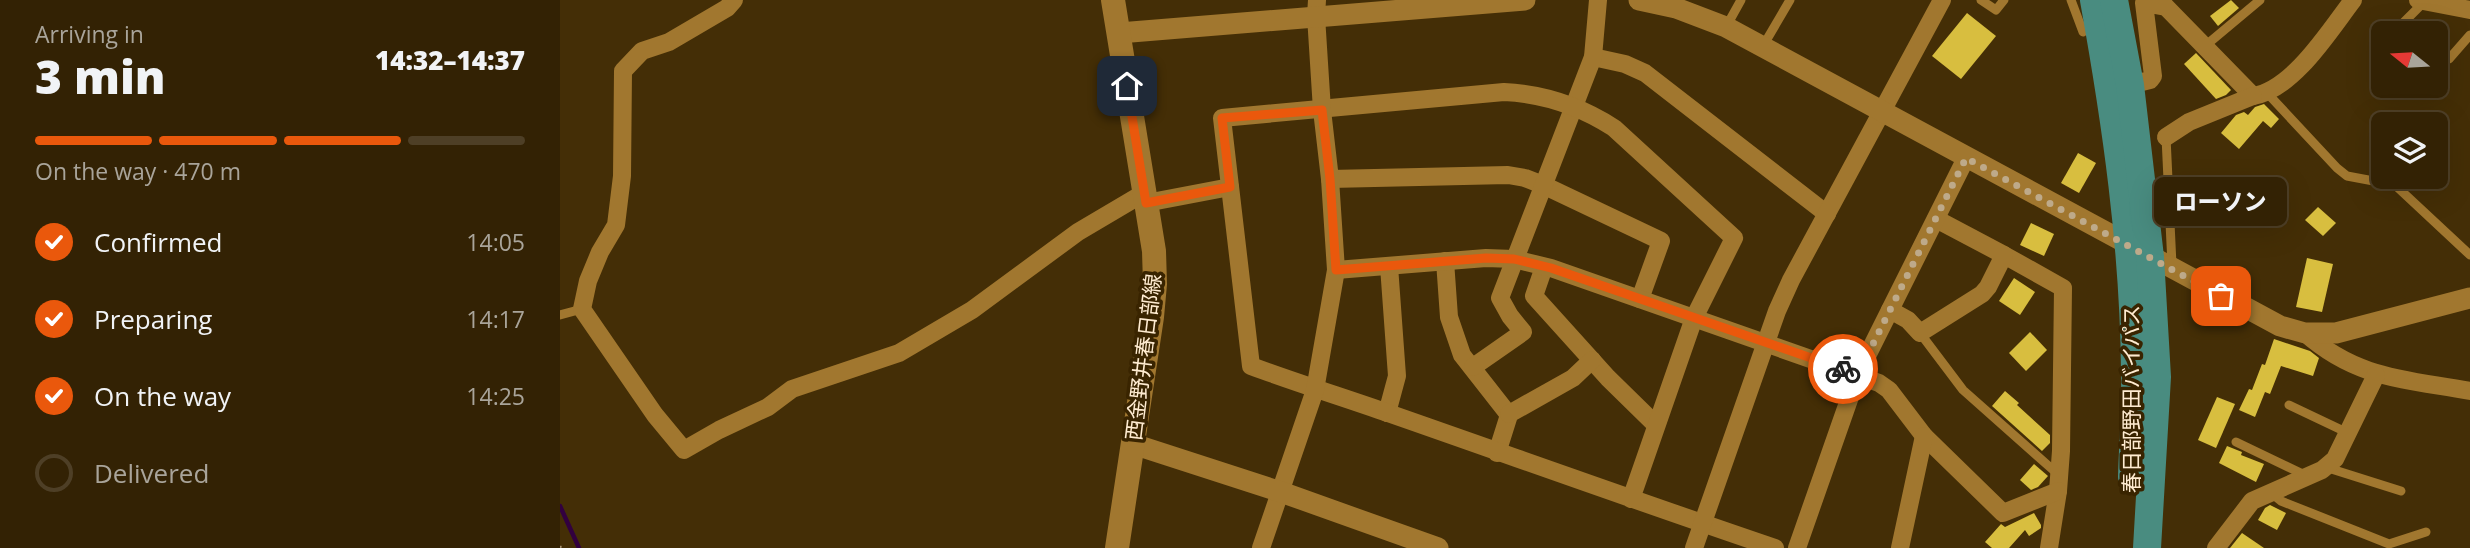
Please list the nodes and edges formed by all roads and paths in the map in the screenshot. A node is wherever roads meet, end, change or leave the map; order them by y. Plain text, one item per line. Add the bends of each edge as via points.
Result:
1 (733, 0) edge
2 (1113, 0) edge
3 (1525, 0) edge
4 (1598, 0) edge
5 (1639, 0) edge
6 (1741, 0) edge
7 (1790, 0) edge
8 (1942, 0) edge
9 (1981, 0) edge
10 (2004, 0) edge
11 (2071, 0) edge
12 (2094, 0) edge
13 (2114, 0) edge
14 (2260, 0) edge
15 (2353, 0) edge
16 (2144, 1) edge
17 (2421, 1) edge
18 (1677, 4) edge
19 (1408, 5) edge
20 (1316, 8) edge
21 (2470, 10) edge
22 (2405, 21) edge
23 (1726, 27) junction
24 (2091, 32) junction
25 (1119, 33) junction
26 (2470, 35) edge
27 (1763, 46) junction
28 (2205, 46) junction
29 (1593, 57) junction
30 (2449, 59) dead end
31 (2130, 85) junction
32 (2261, 95) junction
33 (1574, 107) junction
34 (1322, 110) junction
35 (1882, 111) junction
36 (2166, 137) joint
37 (1966, 158) junction
38 (1330, 179) junction
39 (1544, 185) junction
40 (1230, 187) junction
41 (1145, 198) junction
42 (1827, 214) junction
43 (1936, 219) junction
44 (2004, 255) junction
45 (2470, 255) edge
46 (2150, 257) junction
47 (1514, 259) junction
48 (1445, 261) junction
49 (1389, 265) junction
50 (1544, 267) junction
51 (1336, 270) junction
52 (2470, 298) edge
53 (1640, 299) junction
54 (582, 309) junction
55 (1890, 310) junction
56 (560, 315) edge
57 (1694, 318) junction
58 (1920, 333) junction
59 (2305, 333) junction
60 (1764, 342) junction
61 (1592, 360) junction
62 (1473, 367) junction
63 (1858, 374) junction
64 (2376, 375) junction
65 (1315, 390) junction
66 (2470, 391) edge
67 (2289, 405) dead end
68 (1387, 413) junction
69 (1509, 414) junction
70 (1656, 425) junction
71 (2348, 433) junction
72 (1924, 436) junction
73 (2236, 442) dead end
74 (1133, 444) junction
75 (1497, 453) junction
76 (2325, 467) junction
77 (2308, 477) junction
78 (2059, 484) junction
79 (2402, 491) dead end
80 (1281, 492) junction
81 (2271, 493) junction
82 (1631, 499) junction
83 (1703, 524) junction
84 (2426, 533) dead end
85 (1117, 548) edge
86 (1261, 548) edge
87 (1438, 548) edge
88 (1694, 548) edge
89 (1775, 548) edge
90 (1797, 548) edge
91 (1900, 548) edge
92 (2049, 548) edge
93 (2131, 548) edge
94 (2147, 548) edge
95 (2216, 548) edge

1 - 54 street via 669,42 642,51 624,71 622,176 615,225 588,281
2 - 25 main road, 西金野井春日部線
3 - 19 street
4 - 29 street
5 - 18 street
6 - 23 lane
7 - 27 lane
8 - 35 street
9 - 10 lane via 1996,10
11 - 24 lane
12 - 24 highway, 春日部野田バイパス
13 - 31 highway, 春日部野田バイパス
14 - 28 lane
15 - 32 street via 2293,73
16 - 28 street via 2166,7
16 - 31 street via 2153,76
17 - 21 street
17 - 22 lane
18 - 23 street
19 - 20 street
20 - 25 street
20 - 34 street
23 - 27 street
24 - 46 highway, 春日部野田バイパス via 2122,177
25 - 41 main road, 西金野井春日部線
26 - 30 lane
27 - 35 street
28 - 32 street
29 - 33 street
29 - 42 street via 1625,64 1661,84
31 - 46 highway, 春日部野田バイパス
32 - 36 street via 2189,122
32 - 45 lane via 2347,176 2395,185
33 - 34 street via 1548,97 1504,92
33 - 39 street
33 - 57 street via 1614,128 1734,239
34 - 38 street
34 - 40 street via 1222,118
35 - 37 street
35 - 42 street
36 - 46 lane
37 - 43 street
37 - 46 street
38 - 39 street via 1508,175
38 - 51 street
39 - 47 street
39 - 53 street via 1661,241
40 - 41 street
40 - 65 street via 1251,366
41 - 54 street via 1078,232 972,310 899,353 792,389 768,407 684,450
41 - 74 main road, 西金野井春日部線 via 1155,284
42 - 60 street
43 - 44 street
43 - 55 street
44 - 58 street via 1982,294
44 - 78 street via 2063,288
46 - 59 street via 2280,327
46 - 93 highway, 春日部野田バイパス via 2135,370
46 - 94 highway, 春日部野田バイパス via 2157,377
47 - 48 street
47 - 50 street
47 - 62 street via 1500,298 1522,332
48 - 49 street
48 - 62 street via 1449,317 1462,355
49 - 51 street
49 - 68 street via 1397,376
50 - 53 street
50 - 61 street via 1534,296
51 - 65 street
52 - 59 street via 2336,333
53 - 57 street
54 - 56 lane
55 - 58 street
55 - 63 street
57 - 60 street
57 - 70 street
58 - 78 lane via 1963,390
59 - 64 street via 2322,349
60 - 63 street
60 - 83 street
61 - 69 street via 1573,379
61 - 70 street
62 - 69 street
63 - 72 street via 1889,390
63 - 90 street
64 - 66 street
64 - 71 street
65 - 68 street
65 - 80 street
67 - 71 lane
68 - 75 street
69 - 75 street
70 - 82 street
71 - 76 street via 2335,459
72 - 78 street via 2003,513
72 - 91 street
73 - 77 lane
74 - 80 street
74 - 85 main road, 西金野井春日部線
75 - 82 street
76 - 77 street
76 - 79 lane
77 - 81 street
78 - 92 street
80 - 86 street
80 - 87 street
81 - 84 lane via 2389,544
81 - 95 street via 2252,502
82 - 83 street
83 - 88 street
83 - 89 street

